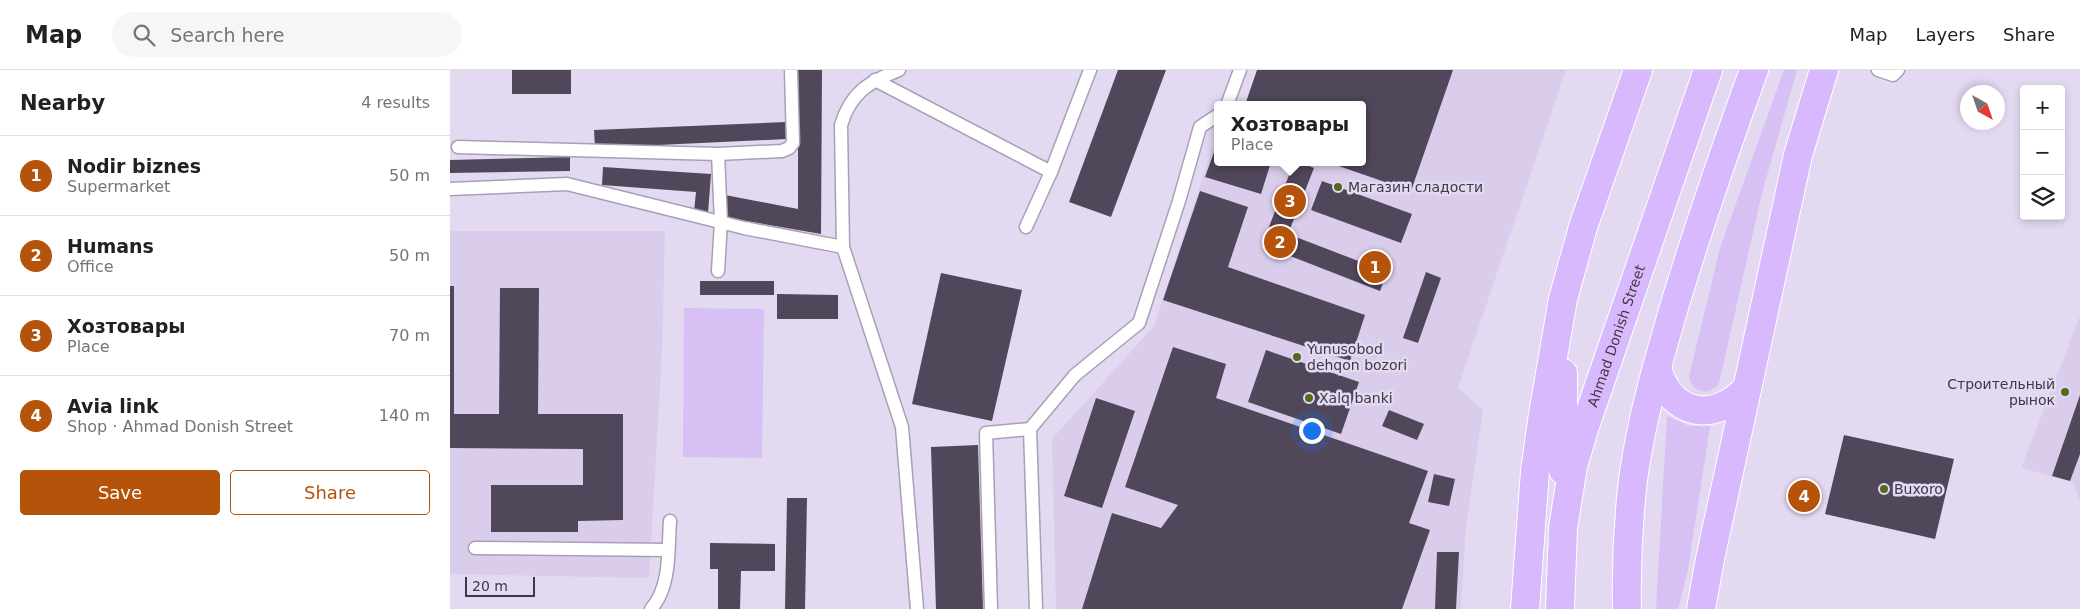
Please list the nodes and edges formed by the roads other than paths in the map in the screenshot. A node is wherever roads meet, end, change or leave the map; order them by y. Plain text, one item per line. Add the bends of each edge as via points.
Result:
1 (791, 70) edge
2 (899, 70) edge
3 (1090, 70) edge
4 (1240, 70) edge
5 (1638, 70) edge
6 (1708, 70) edge
7 (1754, 70) edge
8 (1824, 70) edge
9 (1878, 70) edge
10 (1898, 70) edge
11 (875, 80) junction
12 (1228, 101) edge
13 (1214, 118) edge
14 (458, 147) dead end
15 (718, 154) junction
16 (1051, 172) junction
17 (450, 189) edge
18 (721, 222) junction
19 (1026, 228) dead end
20 (843, 247) junction
21 (718, 271) dead end
22 (1563, 299) junction
23 (1657, 368) junction
24 (1747, 388) junction
25 (1030, 429) junction
26 (670, 521) dead end
27 (1563, 528) junction
28 (475, 548) dead end
29 (668, 550) junction
30 (650, 609) edge
31 (917, 609) edge
32 (991, 609) edge
33 (1036, 609) edge
34 (1525, 609) edge
35 (1546, 609) edge
36 (1560, 609) edge
37 (1627, 609) edge
38 (1701, 609) edge

1 - 15 lane via 793,143 789,148 782,152
2 - 11 lane
3 - 16 lane
4 - 12 lane
5 - 22 main road via 1583,227
6 - 27 main road, Ahmad Donish Street via 1584,429
7 - 23 main road via 1716,176
8 - 24 main road via 1798,155
9 - 10 lane via 1893,75
11 - 16 lane
11 - 20 lane via 852,100 841,125
13 - 25 lane via 1200,127 1139,324 1075,376
14 - 15 lane
15 - 18 lane
16 - 19 lane
17 - 18 lane via 567,184
18 - 20 lane
18 - 21 lane
20 - 31 lane via 902,426
22 - 27 main road
22 - 34 main road via 1535,471
23 - 24 main road via 1670,394 1694,410 1720,408 1734,401
23 - 37 main road via 1644,416 1633,480 1627,548
24 - 38 main road
25 - 32 lane via 986,432
25 - 33 lane
26 - 29 lane
27 - 35 main road
27 - 36 main road, Ahmad Donish Street
28 - 29 lane
29 - 30 lane via 666,574 656,602

